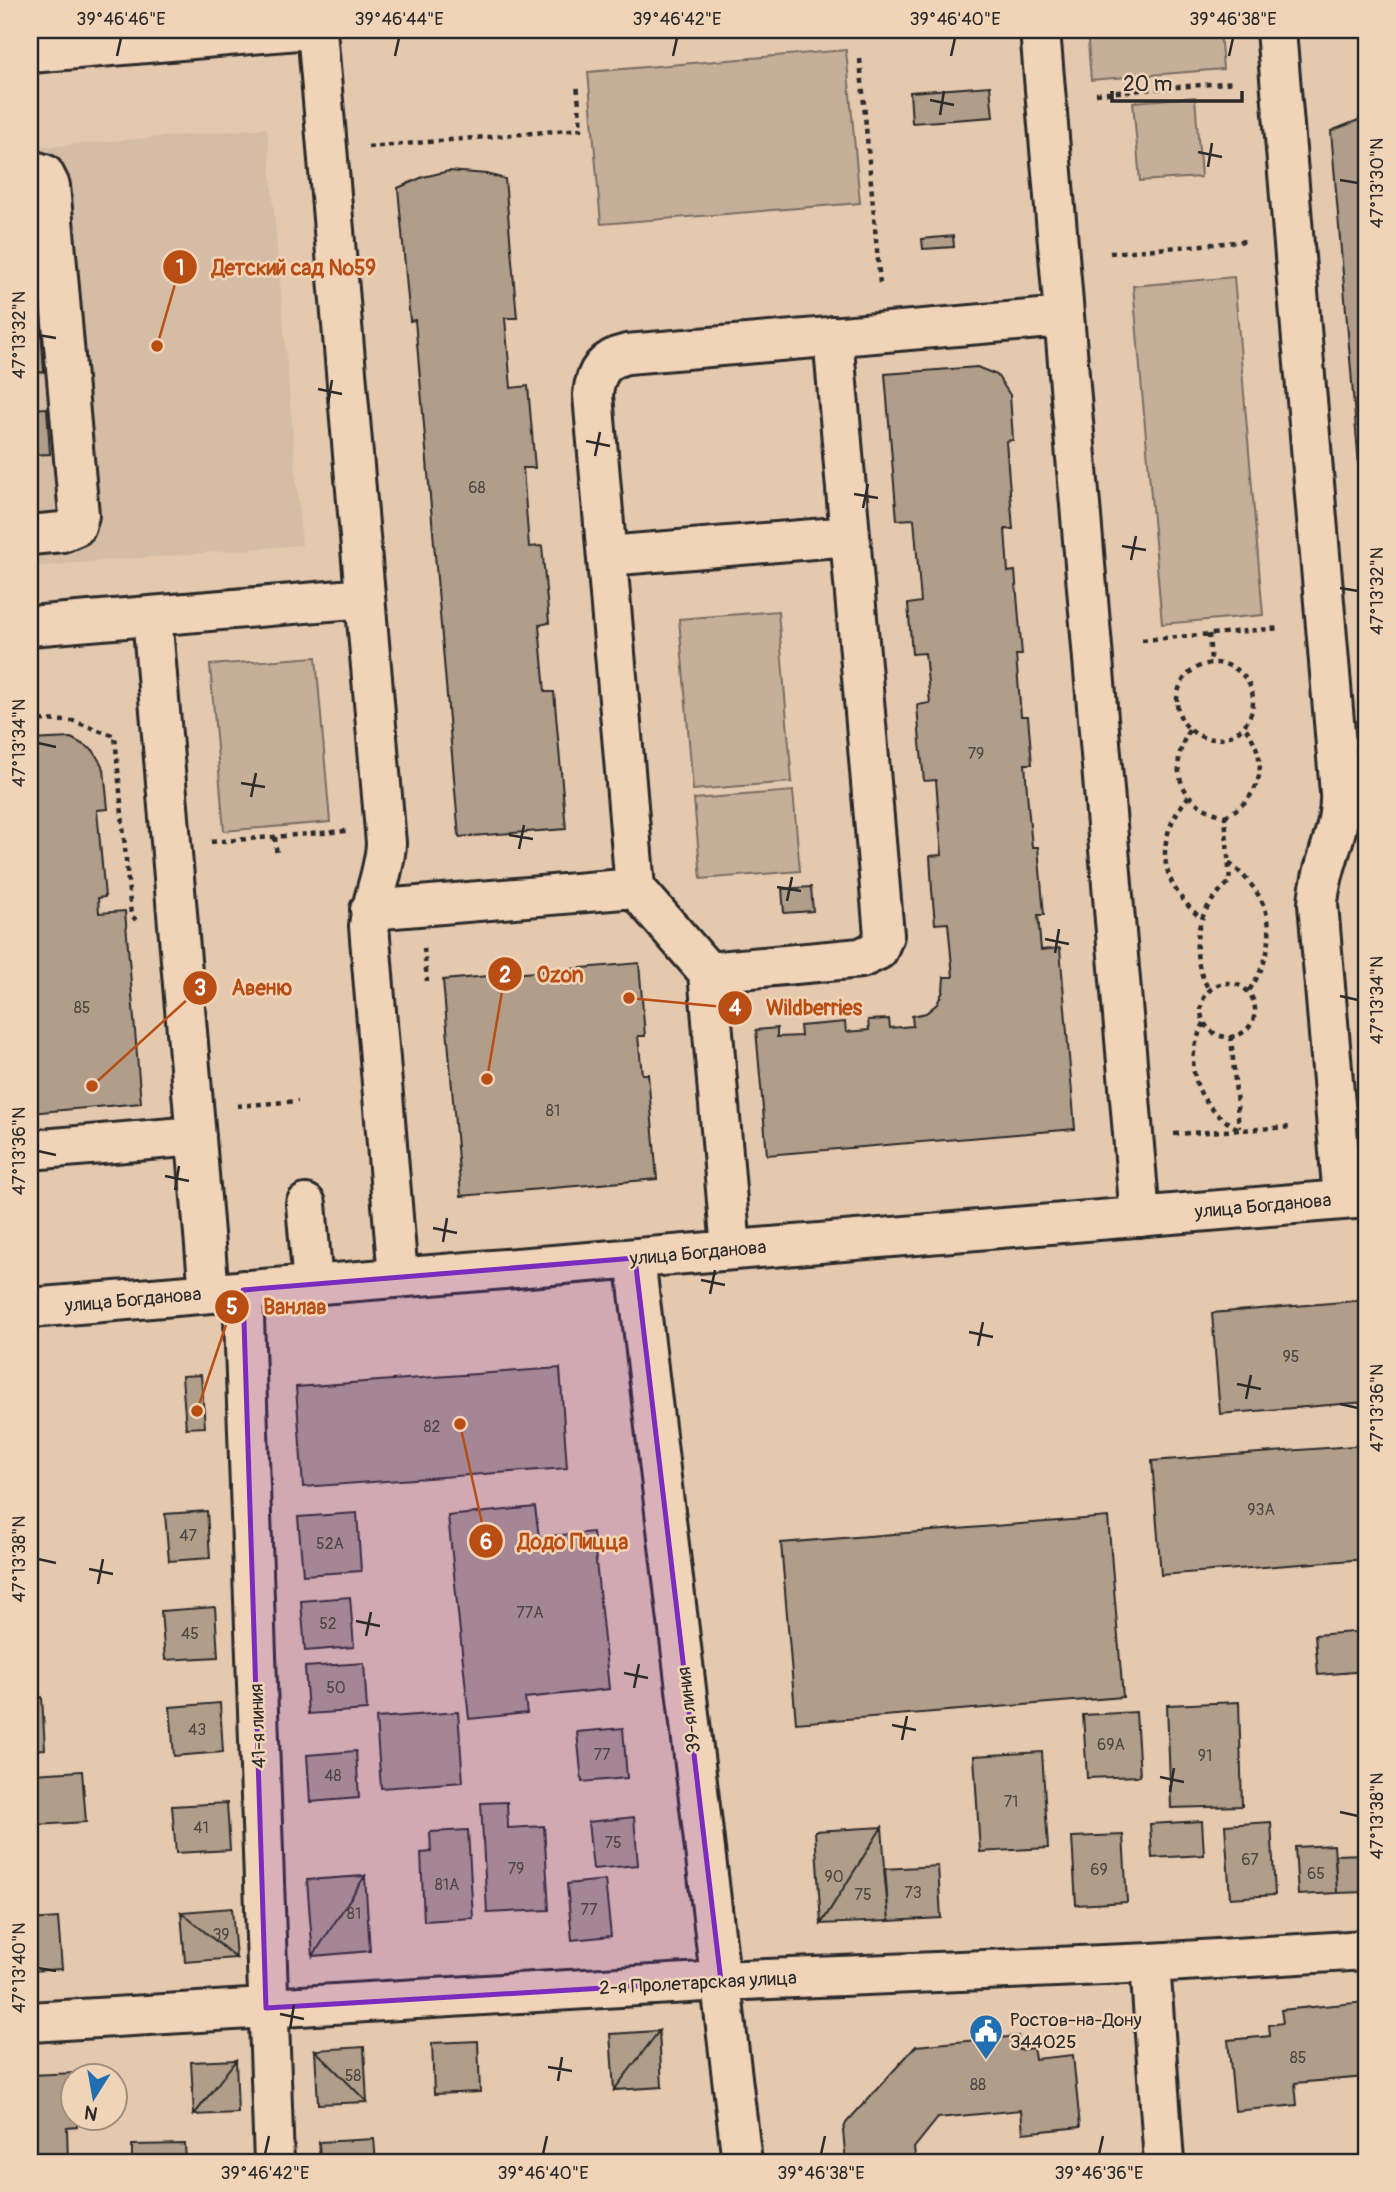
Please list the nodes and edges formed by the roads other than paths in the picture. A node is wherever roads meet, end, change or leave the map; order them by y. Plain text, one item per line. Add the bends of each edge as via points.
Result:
1 (298, 30) edge
2 (317, 30) edge
3 (1040, 30) edge
4 (1276, 30) edge
5 (30, 53) edge
6 (30, 170) edge
7 (1064, 317) junction
8 (833, 336) junction
9 (30, 535) edge
10 (850, 536) junction
11 (607, 556) junction
12 (365, 598) junction
13 (152, 616) junction
14 (30, 626) edge
15 (1353, 821) edge
16 (635, 888) junction
17 (370, 910) junction
18 (708, 972) junction
19 (196, 1136) junction
20 (30, 1150) edge
21 (1354, 1199) edge
22 (306, 1204) dead end
23 (1140, 1217) junction
24 (731, 1250) junction
25 (635, 1258) junction
26 (398, 1277) junction
27 (313, 1285) junction
28 (226, 1292) junction
29 (30, 1308) edge
30 (1366, 1950) edge
31 (1150, 1964) junction
32 (721, 1981) junction
33 (266, 2008) junction
34 (30, 2022) edge
35 (274, 2162) edge
36 (742, 2162) edge
37 (1164, 2162) edge

1 - 5 street
2 - 12 street
3 - 7 street
4 - 15 street
6 - 9 street via 44,174 51,186 79,515 75,526 62,532
7 - 8 street
7 - 23 street
8 - 10 street
8 - 11 street via 627,354 613,357 601,367 593,396
10 - 11 street
10 - 18 street via 884,935 878,950 861,958
11 - 16 street
12 - 13 street
12 - 17 street via 386,860
13 - 14 street
13 - 19 street, 41-я линия
15 - 21 street via 1318,887 1318,904
16 - 17 street
16 - 18 street
17 - 26 street
18 - 24 street
19 - 20 street
19 - 28 street, 41-я линия
21 - 23 street, улица Богданова
22 - 27 street
23 - 24 street, улица Богданова
24 - 25 street, улица Богданова
25 - 26 street, улица Богданова
25 - 32 street, 39-я линия
26 - 27 street, улица Богданова
27 - 28 street, улица Богданова
28 - 29 street, улица Богданова
28 - 33 street, 41-я линия
30 - 31 street, 2-я Пролетарская улица
31 - 32 street, 2-я Пролетарская улица
31 - 37 street
32 - 33 street, 2-я Пролетарская улица
32 - 36 street, 39-я линия
33 - 34 street, 2-я Пролетарская улица
33 - 35 street, 41-я линия

